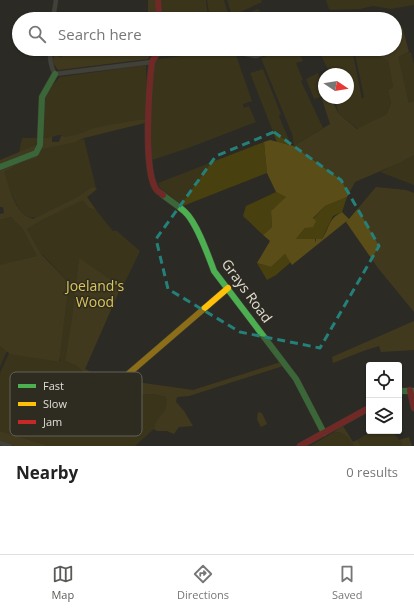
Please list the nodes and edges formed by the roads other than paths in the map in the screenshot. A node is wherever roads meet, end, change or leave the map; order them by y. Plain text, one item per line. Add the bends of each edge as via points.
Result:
1 (56, 0) edge
2 (158, 0) edge
3 (54, 12) edge
4 (159, 12) edge
5 (50, 56) edge
6 (155, 56) edge
7 (152, 62) junction
8 (55, 74) junction
9 (0, 168) edge
10 (228, 288) junction
11 (130, 372) edge
12 (412, 391) edge
13 (414, 408) edge
14 (366, 410) edge
15 (324, 434) junction
16 (0, 443) edge
17 (10, 446) edge
18 (300, 446) edge

1 - 3 street
2 - 4 street
5 - 8 street
6 - 7 street, Grays Road
7 - 8 street
7 - 10 street, Grays Road via 148,118 150,171 156,189 192,221 214,271
8 - 9 street via 42,98 40,145 36,152
10 - 11 street
10 - 15 street, Grays Road via 296,379
12 - 13 street via 410,396
14 - 15 street
15 - 18 street
16 - 17 street

